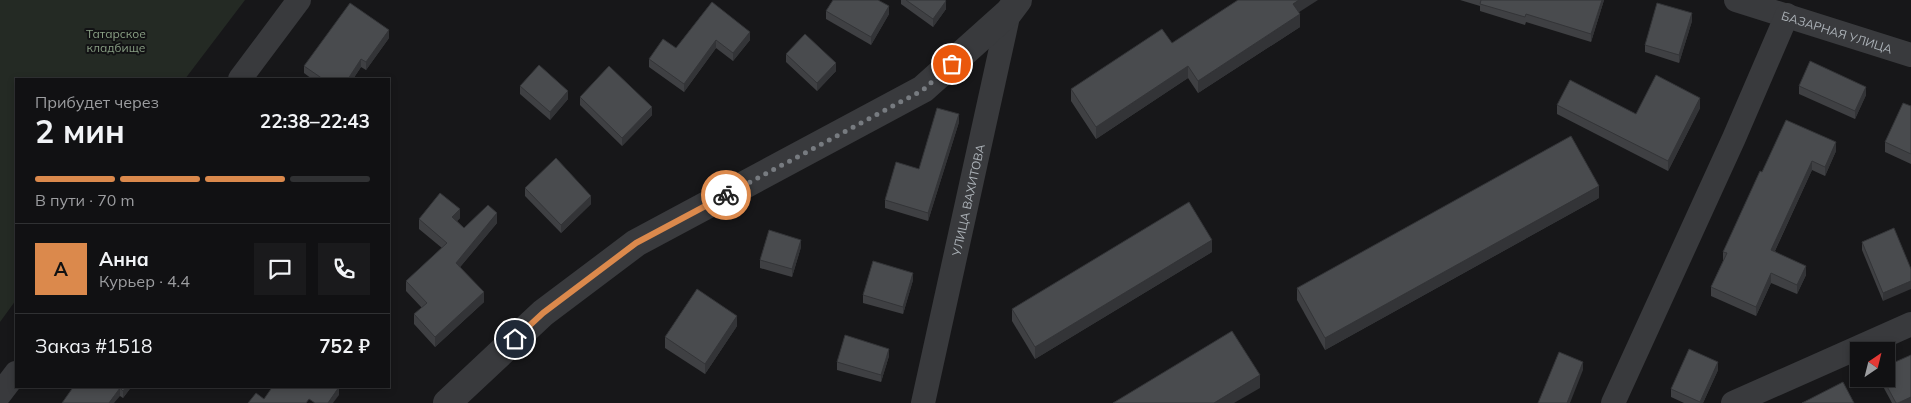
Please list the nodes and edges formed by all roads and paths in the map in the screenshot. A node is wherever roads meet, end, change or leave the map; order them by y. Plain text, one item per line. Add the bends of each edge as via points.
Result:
1 (299, 0) edge
2 (1736, 0) edge
3 (1013, 6) edge
4 (1787, 15) junction
5 (1911, 55) edge
6 (241, 78) edge
7 (1911, 324) edge
8 (15, 374) edge
9 (0, 394) edge
10 (447, 403) edge
11 (923, 403) edge
12 (1613, 403) edge
13 (1733, 403) edge

1 - 6 street
2 - 4 street, БАЗАРНАЯ УЛИЦА
3 - 10 street via 923,90 636,243 543,313
3 - 11 street, УЛИЦА ВАХИТОВА
4 - 5 street, БАЗАРНАЯ УЛИЦА
4 - 12 street
7 - 13 street
8 - 9 street

